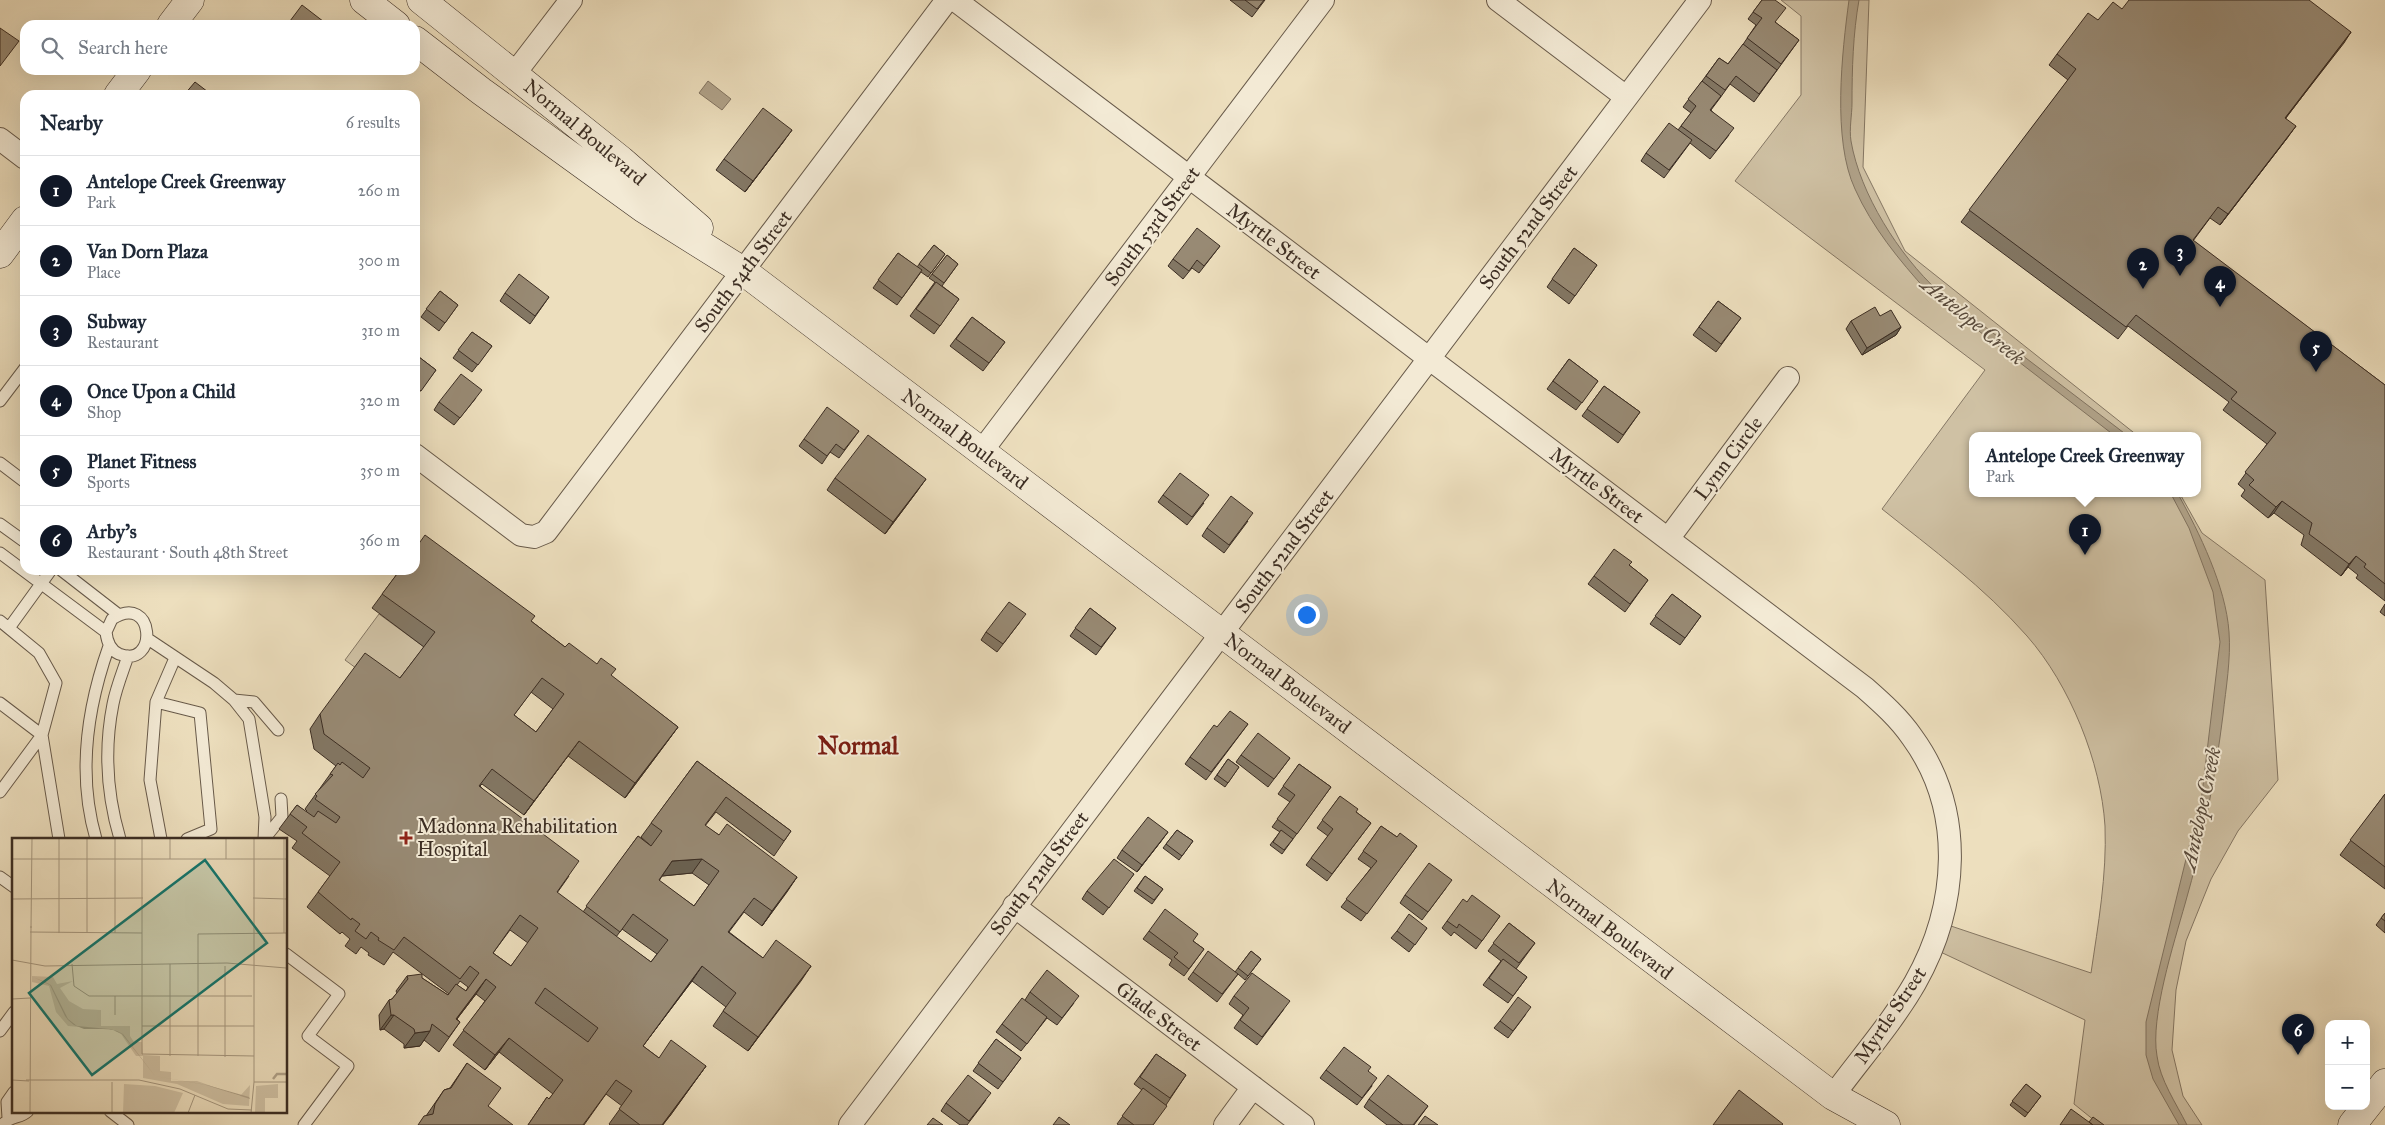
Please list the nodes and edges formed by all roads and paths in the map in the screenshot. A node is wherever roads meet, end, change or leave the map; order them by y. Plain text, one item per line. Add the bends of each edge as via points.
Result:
1 (190, 0) edge
2 (364, 0) edge
3 (421, 0) edge
4 (571, 0) edge
5 (947, 0) edge
6 (955, 0) edge
7 (1323, 0) edge
8 (1498, 0) edge
9 (1700, 0) edge
10 (175, 20) edge
11 (390, 20) edge
12 (420, 44) edge
13 (515, 74) junction
14 (133, 75) edge
15 (122, 90) edge
16 (1626, 97) junction
17 (0, 139) edge
18 (20, 154) edge
19 (1189, 177) junction
20 (20, 227) edge
21 (0, 254) edge
22 (743, 271) junction
23 (1428, 358) junction
24 (20, 375) edge
25 (1788, 378) dead end
26 (0, 401) edge
27 (981, 452) junction
28 (420, 459) edge
29 (0, 463) edge
30 (20, 478) edge
31 (0, 524) edge
32 (20, 538) edge
33 (1668, 539) junction
34 (0, 552) edge
35 (20, 567) edge
36 (30, 575) edge
37 (47, 575) edge
38 (67, 575) edge
39 (41, 583) junction
40 (119, 615) junction
41 (5, 625) edge
42 (106, 632) junction
43 (1222, 634) junction
44 (148, 639) junction
45 (109, 646) junction
46 (128, 656) junction
47 (175, 658) junction
48 (234, 700) junction
49 (156, 702) junction
50 (0, 703) edge
51 (278, 730) dead end
52 (42, 735) junction
53 (0, 792) edge
54 (281, 800) dead end
55 (60, 838) edge
56 (96, 838) edge
57 (120, 838) edge
58 (161, 838) edge
59 (189, 838) edge
60 (264, 838) edge
61 (0, 877) edge
62 (12, 886) edge
63 (1014, 906) junction
64 (288, 956) edge
65 (12, 1015) edge
66 (0, 1031) edge
67 (2385, 1083) edge
68 (1253, 1087) junction
69 (12, 1095) edge
70 (1832, 1096) junction
71 (27, 1112) edge
72 (111, 1112) edge
73 (5, 1122) edge
74 (128, 1125) edge
75 (304, 1125) edge
76 (850, 1125) edge
77 (1225, 1125) edge
78 (1303, 1125) edge
79 (1860, 1125) edge
80 (1886, 1125) edge
81 (2352, 1125) edge

1 - 10 main road
2 - 11 main road
3 - 13 main road, Normal Boulevard
4 - 13 street
5 - 22 street, South 54th Street
6 - 19 street, Myrtle Street
7 - 19 street, South 53rd Street
8 - 16 street
9 - 16 street, South 52nd Street
12 - 22 main road, Normal Boulevard via 644,209
13 - 22 main road, Normal Boulevard via 649,184
14 - 15 main road
16 - 23 street, South 52nd Street
17 - 18 street
19 - 23 street, Myrtle Street
19 - 27 street, South 53rd Street
20 - 21 main road
22 - 27 main road, Normal Boulevard
22 - 28 street, South 54th Street via 546,532 534,537 521,535
23 - 33 street, Myrtle Street
23 - 43 street, South 52nd Street
24 - 26 lane
25 - 33 street, Lynn Circle
27 - 43 main road, Normal Boulevard
29 - 30 lane
31 - 32 lane
33 - 70 street, Myrtle Street via 1889,708 1913,737 1942,799 1951,861 1942,923 1915,984
34 - 35 lane
36 - 39 lane
37 - 39 lane
38 - 40 lane
39 - 41 lane
39 - 42 lane
40 - 42 lane via 112,619
40 - 44 lane via 132,614 143,621
41 - 52 lane via 39,652 56,683
42 - 45 lane
43 - 63 street, South 52nd Street
43 - 70 main road, Normal Boulevard
44 - 46 lane via 141,651
44 - 47 lane
45 - 46 lane
45 - 56 lane via 96,682 86,736 86,785
46 - 57 lane via 113,702 108,744 112,806
47 - 48 lane
47 - 49 lane
48 - 51 lane via 254,702
48 - 60 lane via 249,719 265,817
49 - 58 lane via 150,780
49 - 59 lane via 200,713 211,829
50 - 52 lane
52 - 53 lane
52 - 55 lane
54 - 60 lane via 282,817
61 - 62 lane
63 - 68 street, Glade Street
63 - 76 street, South 52nd Street
64 - 75 lane via 339,994 308,1036 348,1066
65 - 66 lane
67 - 81 main road
68 - 77 street
68 - 78 street, Glade Street
69 - 73 lane via 7,1102
70 - 79 main road, Normal Boulevard
70 - 80 main road, Normal Boulevard
71 - 73 lane
72 - 74 lane

